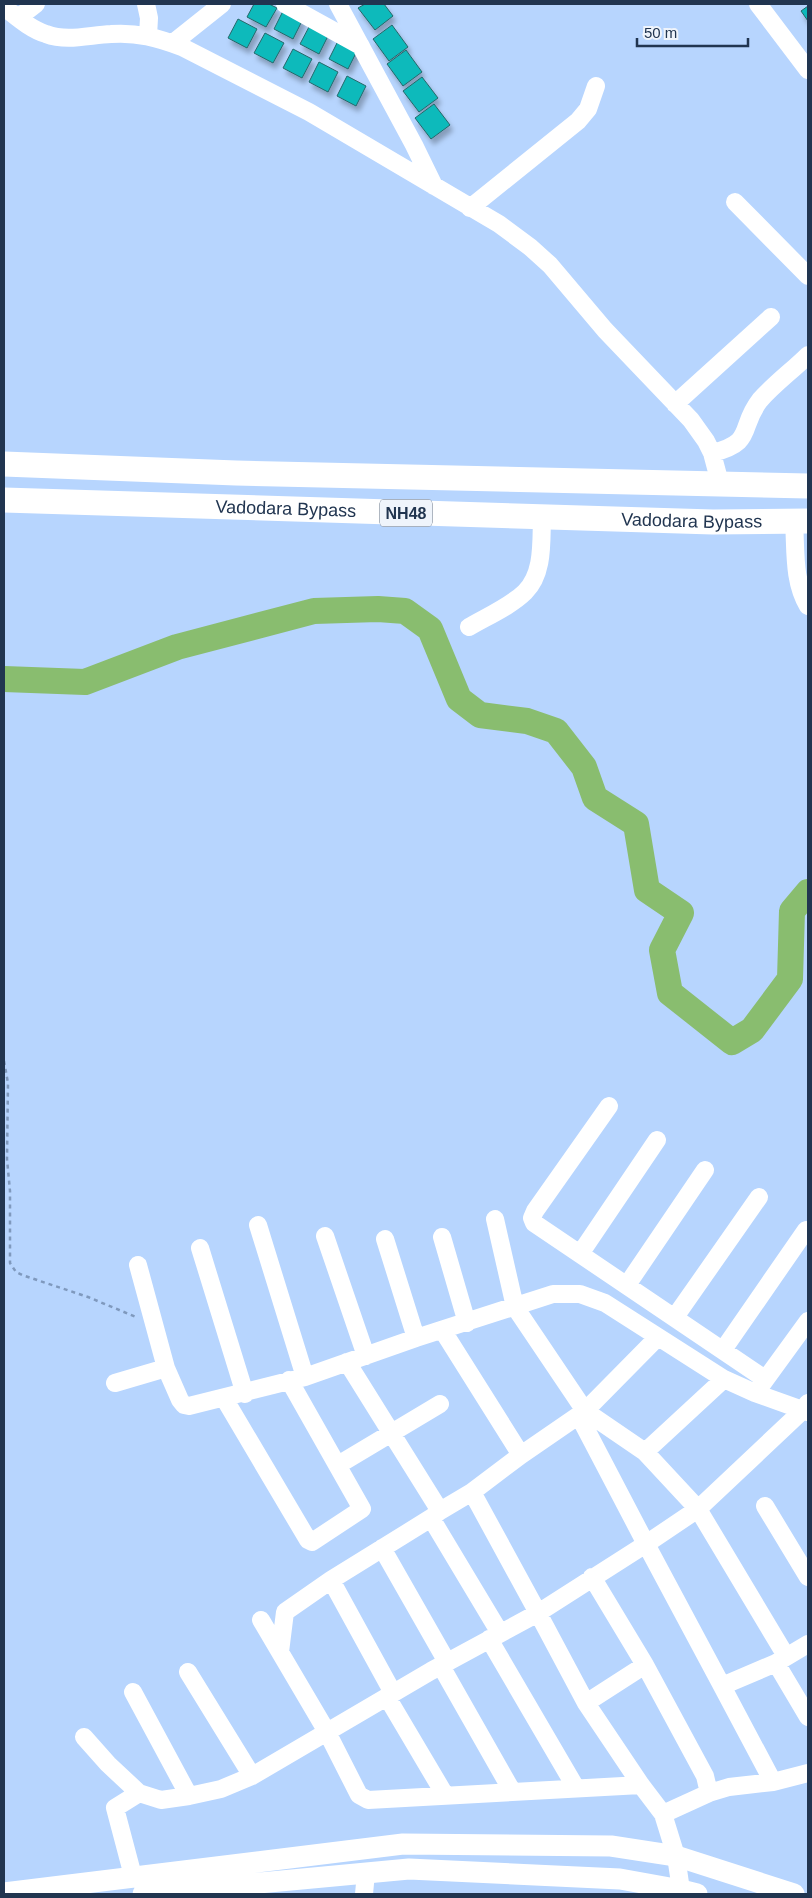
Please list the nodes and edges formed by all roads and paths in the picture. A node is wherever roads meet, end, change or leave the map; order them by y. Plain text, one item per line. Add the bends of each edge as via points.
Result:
1 (36, 4) edge
2 (146, 4) edge
3 (222, 4) edge
4 (285, 4) edge
5 (338, 4) edge
6 (758, 4) edge
7 (4, 7) edge
8 (18, 18) junction
9 (148, 36) junction
10 (173, 43) junction
11 (361, 46) junction
12 (808, 70) edge
13 (596, 86) dead end
14 (434, 186) junction
15 (735, 202) dead end
16 (470, 208) junction
17 (808, 276) edge
18 (771, 318) dead end
19 (808, 355) edge
20 (675, 404) junction
21 (712, 453) junction
22 (4, 464) edge
23 (808, 476) edge
24 (726, 483) junction
25 (808, 486) edge
26 (4, 500) edge
27 (542, 517) junction
28 (801, 522) edge
29 (808, 606) edge
30 (469, 627) dead end
31 (4, 1061) edge
32 (609, 1106) dead end
33 (657, 1140) dead end
34 (705, 1170) dead end
35 (759, 1197) dead end
36 (495, 1219) dead end
37 (258, 1225) dead end
38 (806, 1230) dead end
39 (325, 1236) dead end
40 (442, 1237) dead end
41 (385, 1239) dead end
42 (200, 1248) dead end
43 (580, 1254) junction
44 (138, 1265) dead end
45 (628, 1285) junction
46 (515, 1307) junction
47 (675, 1317) junction
48 (808, 1321) edge
49 (467, 1323) junction
50 (154, 1324) junction
51 (443, 1331) junction
52 (658, 1337) junction
53 (416, 1338) junction
54 (723, 1350) junction
55 (366, 1356) junction
56 (347, 1362) junction
57 (166, 1368) junction
58 (297, 1379) junction
59 (724, 1379) junction
60 (766, 1379) junction
61 (115, 1383) dead end
62 (755, 1393) junction
63 (245, 1394) junction
64 (224, 1398) junction
65 (440, 1404) dead end
66 (806, 1409) edge
67 (582, 1414) junction
68 (390, 1434) junction
69 (645, 1452) junction
70 (521, 1455) junction
71 (338, 1465) junction
72 (472, 1492) junction
73 (765, 1506) dead end
74 (698, 1509) junction
75 (436, 1514) junction
76 (646, 1544) junction
77 (382, 1548) junction
78 (592, 1577) junction
79 (808, 1577) edge
80 (331, 1580) junction
81 (538, 1613) junction
82 (261, 1620) dead end
83 (494, 1636) junction
84 (808, 1644) edge
85 (280, 1652) junction
86 (781, 1659) junction
87 (444, 1664) junction
88 (645, 1665) junction
89 (188, 1672) dead end
90 (722, 1686) junction
91 (133, 1692) dead end
92 (390, 1695) junction
93 (586, 1703) junction
94 (808, 1717) edge
95 (327, 1732) junction
96 (84, 1736) dead end
97 (808, 1772) edge
98 (252, 1776) junction
99 (773, 1782) junction
100 (641, 1785) junction
101 (576, 1788) junction
102 (512, 1791) junction
103 (139, 1793) junction
104 (709, 1793) junction
105 (445, 1795) junction
106 (189, 1796) junction
107 (664, 1814) junction
108 (676, 1856) junction
109 (366, 1873) junction
110 (132, 1876) junction
111 (4, 1892) edge
112 (689, 1892) edge
113 (149, 1894) edge
114 (364, 1894) edge
115 (794, 1894) edge

1 - 8 street
2 - 9 street
3 - 10 street
4 - 11 street
5 - 11 street
6 - 12 street
7 - 8 street
8 - 9 street via 47,35 60,37
9 - 10 street
10 - 14 street via 309,112
11 - 14 street
13 - 16 street via 588,109 578,120
14 - 16 street
15 - 17 street
16 - 20 street via 499,224 550,265 605,330
18 - 20 street
19 - 21 street via 760,400 744,436 728,449
20 - 21 street via 691,420
21 - 24 street
22 - 24 highway, Vadodara Bypass / NH48 via 236,473
23 - 24 street
24 - 25 highway, Vadodara Bypass / NH48
26 - 27 highway, Vadodara Bypass / NH48
27 - 28 highway, Vadodara Bypass / NH48
27 - 30 street via 537,570 525,591
28 - 29 street via 797,577
31 - 50 path via 8,1083 10,1264 22,1275
32 - 43 street via 532,1218 534,1223
33 - 43 street
34 - 45 street
35 - 47 street
36 - 46 street
37 - 58 street
38 - 54 street
39 - 55 street
40 - 49 street
41 - 53 street
42 - 63 street
43 - 45 street
44 - 50 street
45 - 47 street
46 - 49 street
46 - 52 street via 553,1294 580,1294 605,1303
46 - 67 street
47 - 54 street
48 - 60 street
49 - 51 street
50 - 57 street
51 - 53 street
51 - 70 street
52 - 59 street
52 - 67 street
53 - 55 street
54 - 60 street
55 - 56 street
56 - 58 street
56 - 68 street
57 - 61 street
57 - 64 street via 184,1405
58 - 63 street
58 - 71 street
59 - 62 street
59 - 69 street
60 - 62 street
62 - 66 street
63 - 64 street
64 - 71 street via 310,1542 361,1510
65 - 68 street
66 - 74 street
67 - 69 street
67 - 70 street
67 - 76 street
68 - 71 street
68 - 75 street
69 - 74 street
70 - 72 street
72 - 75 street
72 - 81 street
73 - 79 street
74 - 76 street
74 - 86 street
75 - 77 street
75 - 83 street
76 - 78 street
76 - 90 street
77 - 80 street
77 - 87 street
78 - 81 street
78 - 88 street
80 - 85 street via 285,1612
80 - 92 street
81 - 83 street
81 - 93 street
82 - 85 street
83 - 87 street
83 - 101 street
84 - 86 street
85 - 95 street
86 - 90 street
86 - 94 street
87 - 92 street
87 - 102 street
88 - 93 street
88 - 104 street via 705,1776
89 - 98 street
90 - 99 street
91 - 106 street
92 - 95 street
92 - 105 street
93 - 100 street
95 - 98 street
95 - 105 street via 363,1798
96 - 103 street
97 - 99 street
98 - 106 street via 221,1789
99 - 104 street via 729,1786
100 - 101 street
100 - 107 street
101 - 102 street
102 - 105 street
103 - 106 street via 162,1800
103 - 110 street via 115,1808
104 - 107 street
107 - 108 street
108 - 110 main road via 611,1846 403,1844
108 - 112 street
108 - 115 main road
109 - 112 main road via 409,1869 620,1879
109 - 113 main road
109 - 114 street
110 - 111 main road

